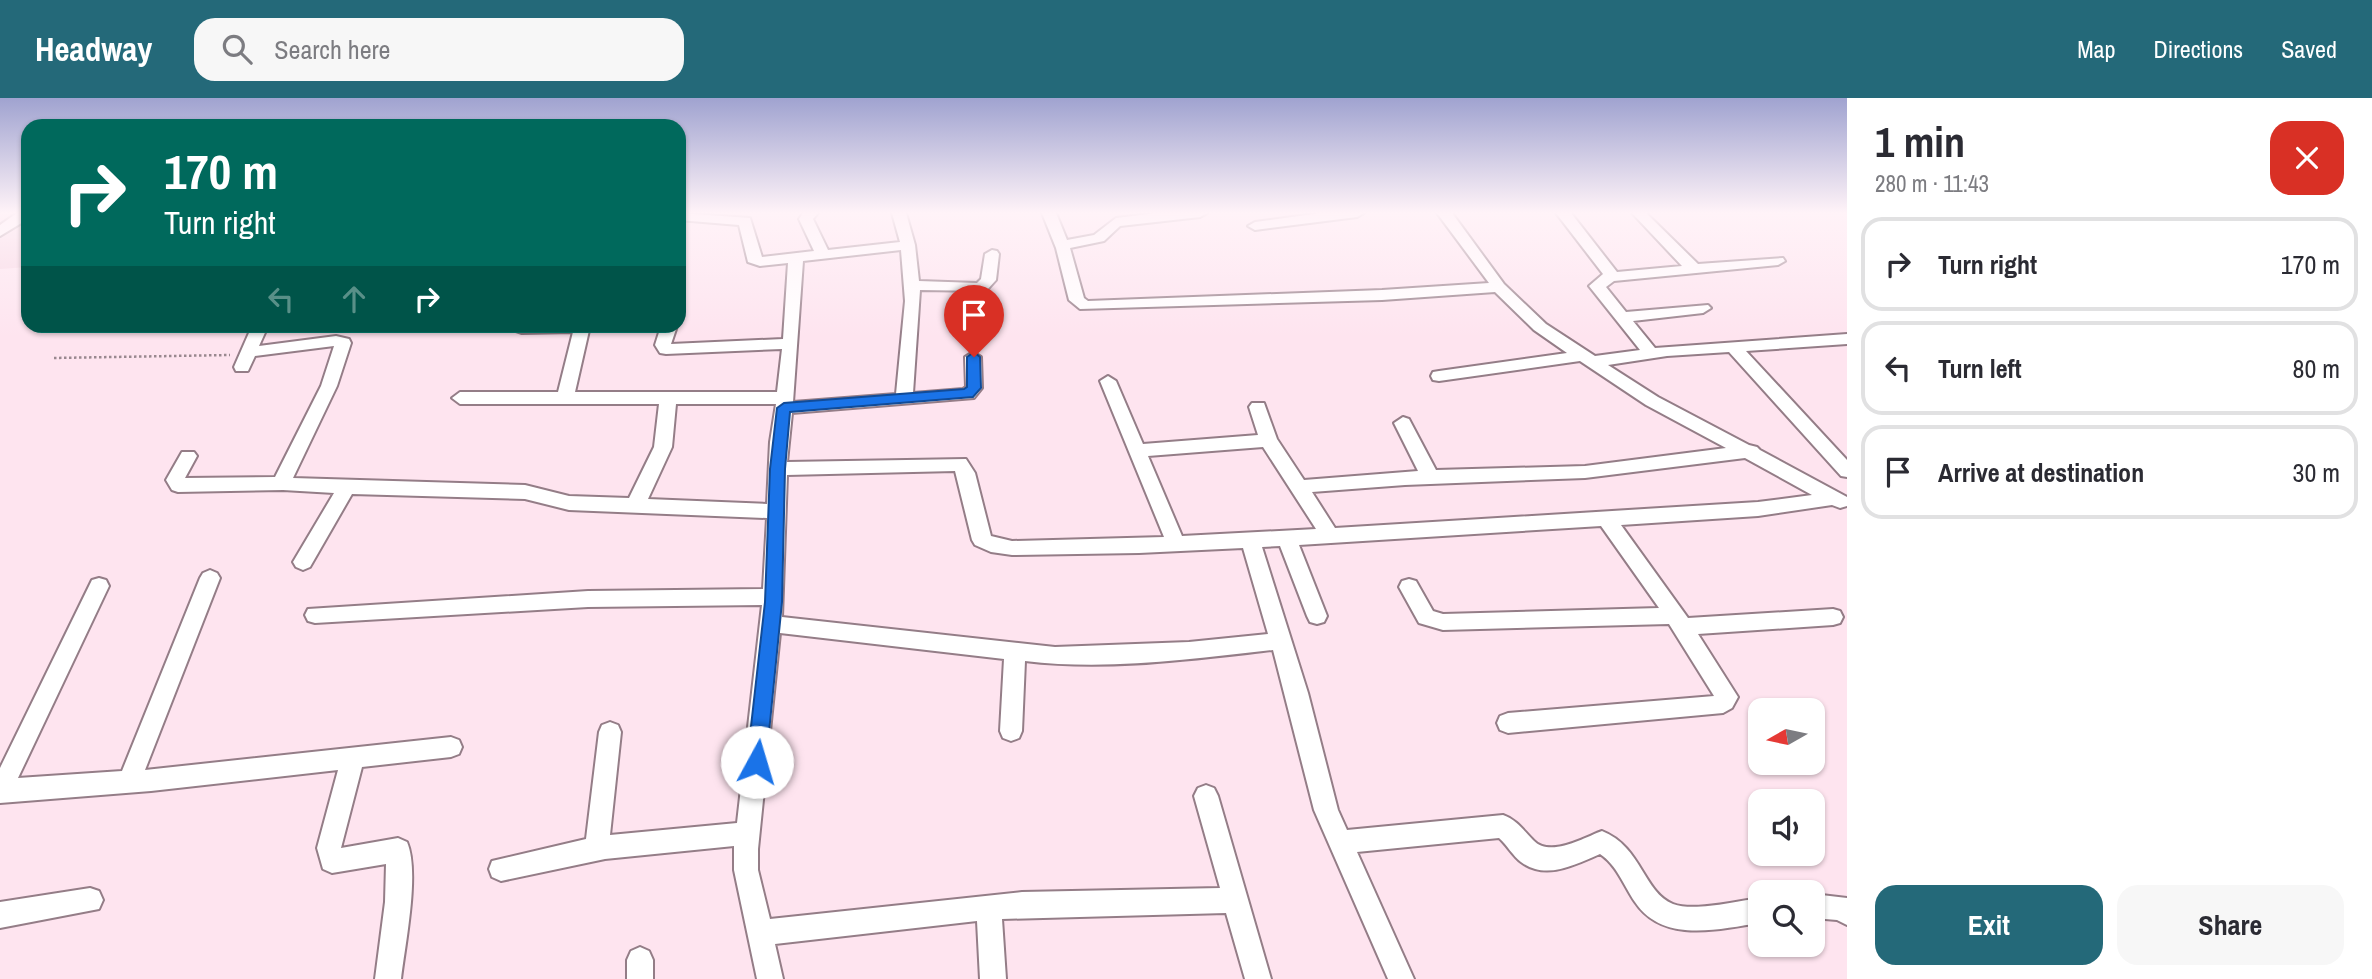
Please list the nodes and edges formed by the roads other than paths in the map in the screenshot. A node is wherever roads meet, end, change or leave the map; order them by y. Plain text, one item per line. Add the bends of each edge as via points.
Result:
1 (751, 254) edge
2 (837, 254) edge
3 (909, 254) edge
4 (992, 254) dead end
5 (1064, 254) edge
6 (1476, 254) edge
7 (1595, 254) edge
8 (1679, 254) edge
9 (824, 256) joint
10 (796, 259) junction
11 (1778, 261) dead end
12 (1695, 270) junction
13 (1610, 278) junction
14 (912, 285) junction
15 (1499, 287) junction
16 (1703, 308) dead end
17 (1622, 317) junction
18 (257, 333) edge
19 (580, 333) edge
20 (667, 333) edge
21 (1847, 339) edge
22 (789, 344) junction
23 (1733, 346) junction
24 (1652, 354) junction
25 (974, 357) dead end
26 (1586, 359) junction
27 (1439, 376) dead end
28 (1108, 381) dead end
29 (565, 397) junction
30 (460, 398) dead end
31 (904, 399) junction
32 (667, 400) junction
33 (785, 403) junction
34 (1258, 407) dead end
35 (1403, 423) dead end
36 (1268, 440) junction
37 (1137, 451) junction
38 (1751, 452) junction
39 (188, 457) dead end
40 (777, 469) junction
41 (1847, 471) edge
42 (1430, 477) junction
43 (285, 483) junction
44 (347, 487) junction
45 (1298, 487) junction
46 (1844, 503) edge
47 (635, 506) junction
48 (776, 510) junction
49 (1606, 519) junction
50 (1329, 535) junction
51 (1287, 538) junction
52 (1250, 540) junction
53 (1176, 544) junction
54 (303, 562) dead end
55 (210, 578) dead end
56 (99, 586) dead end
57 (1409, 587) dead end
58 (773, 597) junction
59 (315, 615) dead end
60 (1317, 616) dead end
61 (1833, 617) dead end
62 (1679, 622) junction
63 (771, 624) junction
64 (1279, 641) junction
65 (1015, 653) junction
66 (1508, 723) dead end
67 (1011, 731) dead end
68 (610, 732) dead end
69 (451, 747) dead end
70 (353, 758) junction
71 (129, 782) junction
72 (0, 791) edge
73 (1206, 796) dead end
74 (748, 833) junction
75 (1339, 842) junction
76 (597, 848) junction
77 (501, 869) dead end
78 (90, 900) dead end
79 (1236, 900) junction
80 (989, 907) junction
81 (1825, 907) edge
82 (1748, 912) edge
83 (1847, 912) edge
84 (0, 915) edge
85 (760, 933) junction
86 (388, 979) edge
87 (770, 979) edge
88 (993, 979) edge
89 (1258, 979) edge
90 (1401, 979) edge

1 - 10 street via 755,261
2 - 9 street
3 - 14 street
4 - 14 street via 988,280 981,288
5 - 15 street via 1077,300 1085,306
6 - 15 street
7 - 13 street
8 - 12 street
9 - 10 street
10 - 22 street
11 - 12 street
12 - 13 street
13 - 17 street via 1597,286
14 - 31 street
15 - 26 street via 1541,327
16 - 17 street
17 - 24 street
18 - 43 street via 246,358 336,341 343,344
19 - 29 street
20 - 22 street via 666,349
21 - 23 street
22 - 33 street
23 - 24 street
23 - 41 street
24 - 26 street
25 - 31 street via 974,388 968,394
26 - 27 street
26 - 38 street via 1652,401
28 - 37 street
29 - 30 street
29 - 32 street
31 - 33 street
32 - 33 street
32 - 47 street via 663,447
33 - 40 street
34 - 36 street
35 - 42 street
36 - 37 street
36 - 45 street
37 - 53 street
38 - 42 street via 1585,472
38 - 46 street
39 - 43 street via 176,480 178,485
40 - 48 street
40 - 53 street via 960,464 979,533 989,544 1012,548
42 - 45 street
43 - 44 street
44 - 47 street via 525,492 569,503
44 - 54 street
45 - 50 street
46 - 49 street
47 - 48 street
48 - 58 street
49 - 50 street
49 - 62 street
50 - 51 street
51 - 52 street
51 - 60 street
52 - 53 street
52 - 64 street
55 - 71 street
56 - 72 street
57 - 62 street via 1426,617 1443,622
58 - 59 street via 588,599
58 - 63 street
61 - 62 street
62 - 66 street via 1724,690 1724,702
63 - 65 street
63 - 74 street
64 - 65 street via 1189,651
64 - 75 street via 1297,693 1319,789
65 - 67 street
68 - 76 street
69 - 70 street
70 - 71 street
70 - 86 street via 330,858 398,850 398,902
71 - 72 street
73 - 79 street
74 - 76 street
74 - 85 street via 746,870
75 - 82 street via 1503,826 1529,853 1548,861 1602,842 1622,856 1664,915
75 - 90 street
76 - 77 street
78 - 84 street
79 - 80 street
79 - 89 street
80 - 85 street
80 - 88 street
81 - 83 street
85 - 87 street

